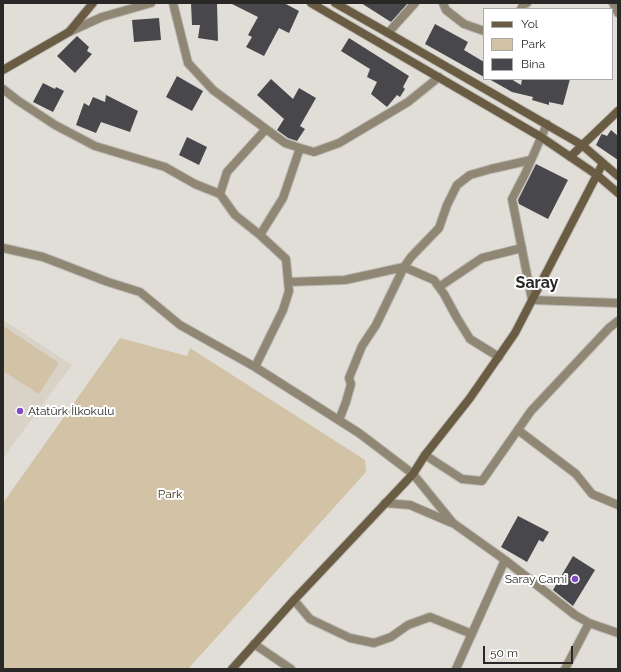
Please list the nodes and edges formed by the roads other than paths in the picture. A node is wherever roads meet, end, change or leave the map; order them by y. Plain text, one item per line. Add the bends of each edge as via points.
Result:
1 (93, 3) edge
2 (152, 3) edge
3 (173, 3) edge
4 (311, 3) edge
5 (335, 3) edge
6 (415, 3) edge
7 (443, 3) edge
8 (613, 3) edge
9 (618, 13) edge
10 (483, 31) edge
11 (69, 32) junction
12 (388, 33) junction
13 (3, 70) edge
14 (439, 77) junction
15 (3, 89) edge
16 (618, 110) edge
17 (547, 124) junction
18 (266, 129) junction
19 (541, 137) junction
20 (582, 145) junction
21 (300, 148) junction
22 (570, 157) junction
23 (531, 160) junction
24 (603, 163) junction
25 (597, 175) junction
26 (618, 176) edge
27 (618, 193) edge
28 (220, 194) junction
29 (260, 235) junction
30 (3, 248) edge
31 (522, 248) junction
32 (404, 267) junction
33 (288, 282) junction
34 (439, 287) junction
35 (532, 300) junction
36 (618, 303) edge
37 (618, 321) edge
38 (499, 357) junction
39 (254, 367) junction
40 (339, 420) junction
41 (518, 430) junction
42 (425, 455) junction
43 (413, 474) junction
44 (385, 503) junction
45 (618, 505) edge
46 (453, 523) junction
47 (505, 560) junction
48 (294, 600) junction
49 (589, 623) junction
50 (472, 634) junction
51 (618, 634) edge
52 (254, 644) junction
53 (232, 669) edge
54 (291, 669) edge
55 (456, 669) edge
56 (565, 669) edge

1 - 11 street
2 - 11 street via 102,17
3 - 18 street via 188,63 213,90
4 - 14 street
5 - 12 street
6 - 12 street
7 - 10 street via 446,10 464,24
8 - 9 street
11 - 13 street
12 - 17 street
14 - 19 street
14 - 21 street via 408,102 339,143 314,152
15 - 28 street via 54,124 95,146 165,167 195,184
16 - 20 street
17 - 19 street
17 - 20 street
18 - 21 street via 285,144
18 - 28 street via 227,172
19 - 22 street
19 - 23 street
20 - 22 street
20 - 24 street
21 - 29 street via 283,198
22 - 25 street
23 - 31 street via 512,199
23 - 32 street via 470,174 457,184 439,228 411,256
24 - 25 street
24 - 26 street
25 - 27 street
25 - 35 street
28 - 29 street via 235,216
29 - 33 street via 286,259
30 - 39 street via 43,257 140,292 180,325
31 - 34 street via 482,258
31 - 35 street
32 - 33 street via 345,280
32 - 34 street via 434,280
32 - 40 street via 376,325 362,346 349,378 351,384
33 - 39 street via 289,291 283,310
34 - 38 street via 470,339
35 - 36 street
35 - 38 street
37 - 41 street via 532,411
38 - 42 street
39 - 40 street
40 - 43 street via 359,432
41 - 42 street via 482,481 462,480
41 - 45 street via 576,474 592,494
42 - 43 street
43 - 44 street
43 - 46 street
44 - 46 street via 410,505
44 - 48 street
46 - 47 street
47 - 49 street
47 - 50 street
48 - 50 street via 310,618 350,638 374,643 430,618
48 - 52 street
49 - 51 street
49 - 56 street
50 - 55 street
52 - 53 street
52 - 54 street

